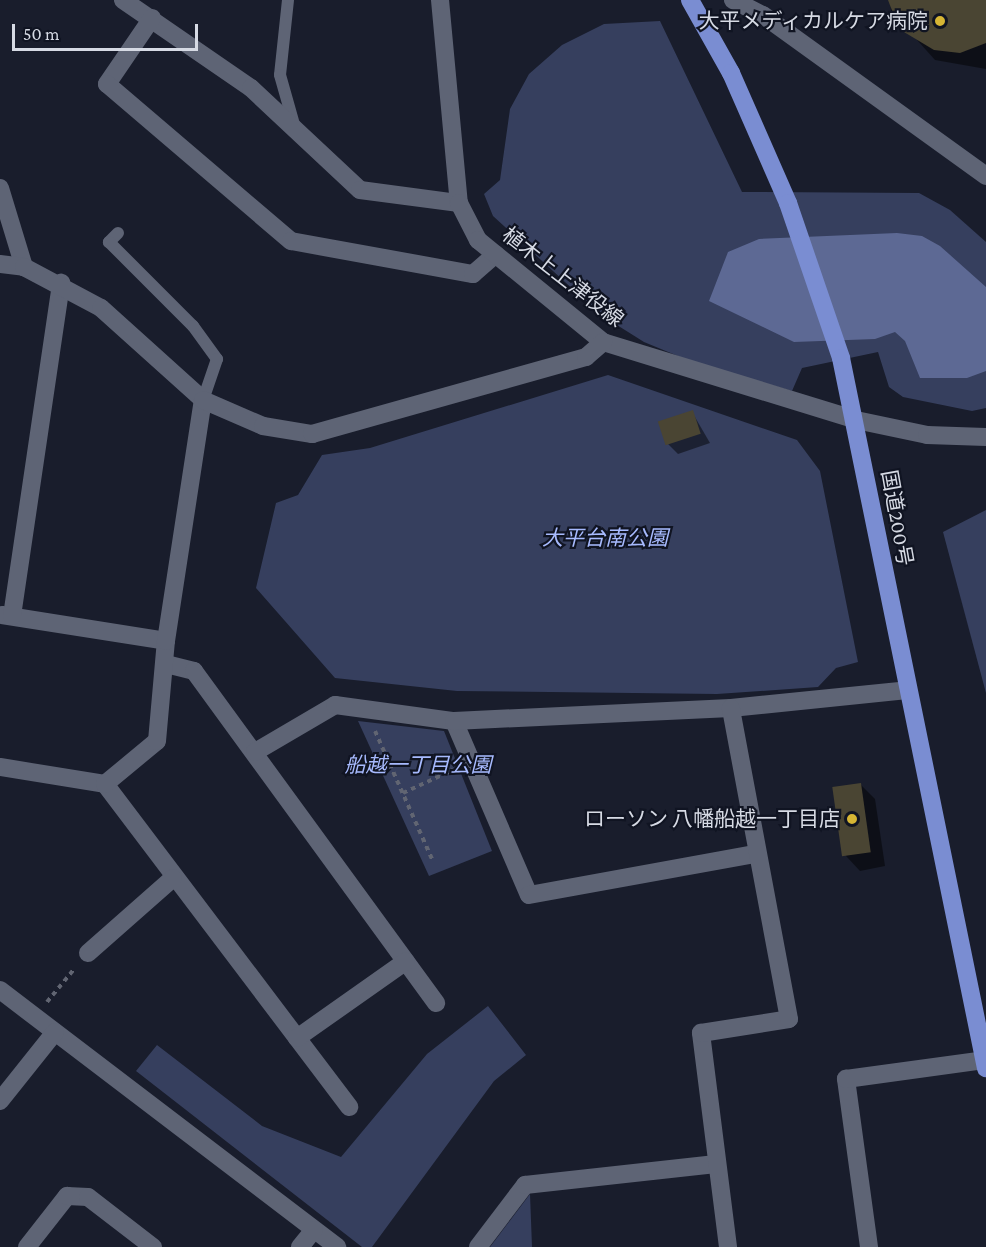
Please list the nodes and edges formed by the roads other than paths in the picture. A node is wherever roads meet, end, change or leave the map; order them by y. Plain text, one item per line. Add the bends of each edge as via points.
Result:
1 (123, 0) edge
2 (288, 0) edge
3 (440, 0) edge
4 (690, 0) edge
5 (733, 0) edge
6 (152, 18) junction
7 (297, 135) junction
8 (986, 176) edge
9 (0, 188) edge
10 (459, 202) junction
11 (117, 232) dead end
12 (496, 254) junction
13 (0, 264) edge
14 (24, 267) junction
15 (61, 283) junction
16 (603, 342) junction
17 (203, 400) junction
18 (856, 420) junction
19 (986, 437) edge
20 (6, 616) edge
21 (166, 641) junction
22 (166, 664) junction
23 (907, 690) junction
24 (731, 708) junction
25 (454, 721) junction
26 (255, 752) junction
27 (0, 767) edge
28 (105, 784) junction
29 (755, 854) junction
30 (173, 878) junction
31 (88, 952) road end
32 (406, 961) junction
33 (0, 990) edge
34 (436, 1003) dead end
35 (55, 1032) junction
36 (297, 1038) junction
37 (985, 1064) edge
38 (0, 1101) edge
39 (349, 1107) dead end
40 (716, 1164) junction
41 (314, 1230) junction
42 (27, 1247) edge
43 (153, 1247) edge
44 (300, 1247) edge
45 (337, 1247) edge
46 (478, 1247) edge
47 (728, 1247) edge
48 (869, 1247) edge

1 - 6 street
2 - 7 lane via 280,75
3 - 10 street, 植木上上津役線
4 - 18 highway, 国道200号 via 731,73 788,203 841,358
5 - 8 street via 773,21
6 - 7 street via 251,88
6 - 12 street via 107,84 291,241 473,274
7 - 10 street via 360,190
9 - 14 street
10 - 12 street, 植木上上津役線 via 478,240
11 - 17 lane via 109,242 193,326 217,360
12 - 16 street, 植木上上津役線
13 - 14 street
14 - 15 street
15 - 17 street via 101,308
15 - 20 street
16 - 17 street via 586,357 312,435 263,426
16 - 18 street, 植木上上津役線
17 - 21 street
18 - 19 street, 植木上上津役線 via 927,435
18 - 23 highway, 国道200号
20 - 21 street
21 - 22 street
22 - 26 street via 194,671
22 - 28 street via 157,741
23 - 24 street
23 - 37 highway, 国道200号
24 - 25 street
24 - 29 street
25 - 26 street via 335,705
25 - 29 street via 529,895
26 - 32 street
27 - 28 street
28 - 30 street
29 - 40 street via 789,1019 701,1033
30 - 31 street
30 - 36 street
32 - 34 street
32 - 36 street
33 - 35 street
35 - 38 street
35 - 41 street
36 - 39 street
37 - 48 street via 846,1079
40 - 46 street via 525,1185
40 - 47 street
41 - 44 street
41 - 45 street
42 - 43 street via 67,1196 87,1197

